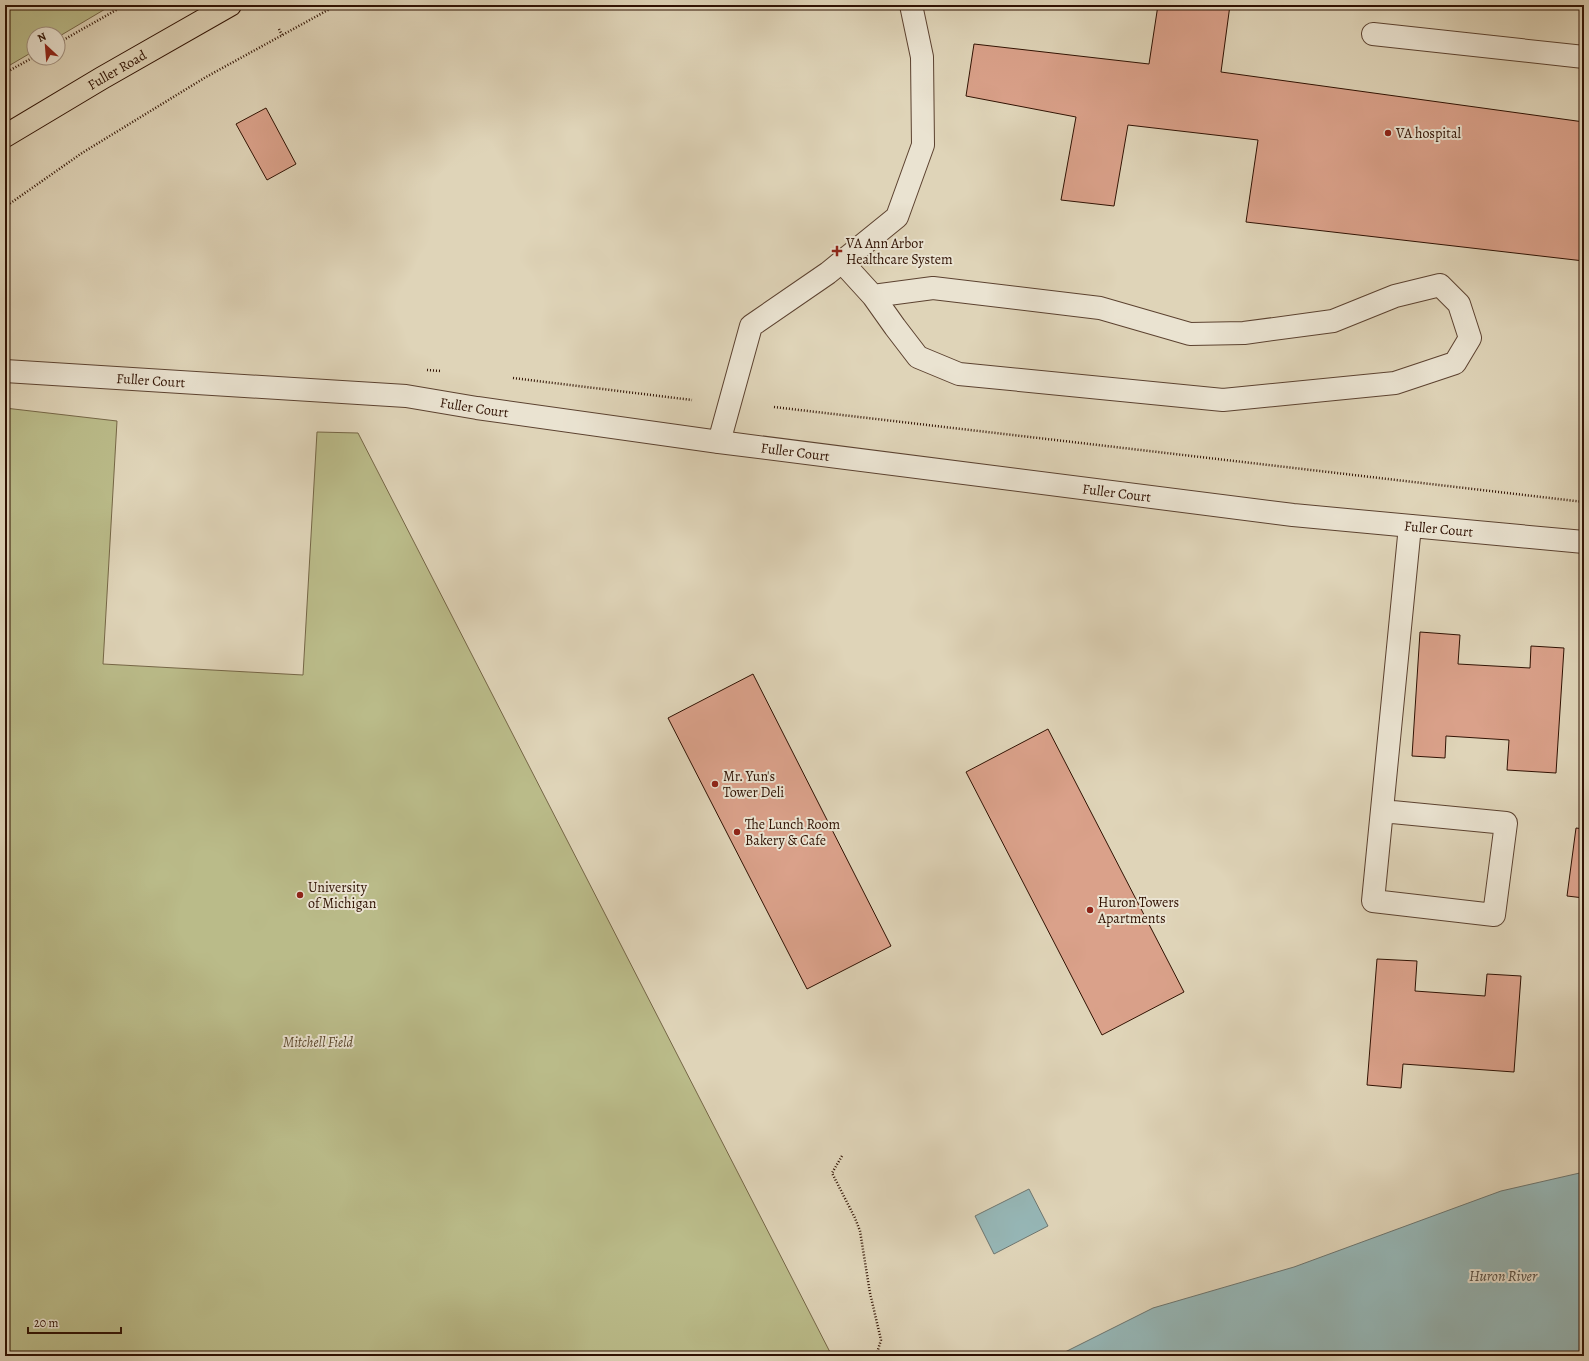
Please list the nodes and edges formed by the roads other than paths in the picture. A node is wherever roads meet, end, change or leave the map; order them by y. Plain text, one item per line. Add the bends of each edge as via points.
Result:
1 (230, 5) edge
2 (911, 5) edge
3 (1373, 34) dead end
4 (1584, 57) edge
5 (5, 136) edge
6 (842, 262) junction
7 (873, 296) junction
8 (5, 371) edge
9 (719, 442) junction
10 (1410, 526) junction
11 (1584, 542) edge
12 (1382, 811) junction

1 - 5 main road, Fuller Road
2 - 6 street via 922,57 923,145 898,218
3 - 4 street
6 - 7 street
6 - 9 street via 751,326
7 - 7 street via 918,357 959,374 1223,400 1395,383 1455,363 1470,338 1459,304 1440,285 1395,296 1334,321 1244,333 1190,334 1100,308 933,288
8 - 9 street, Fuller Court via 406,396
9 - 10 street, Fuller Court via 1293,515
10 - 11 street, Fuller Court
10 - 12 street
12 - 12 street via 1373,901 1494,915 1506,823

